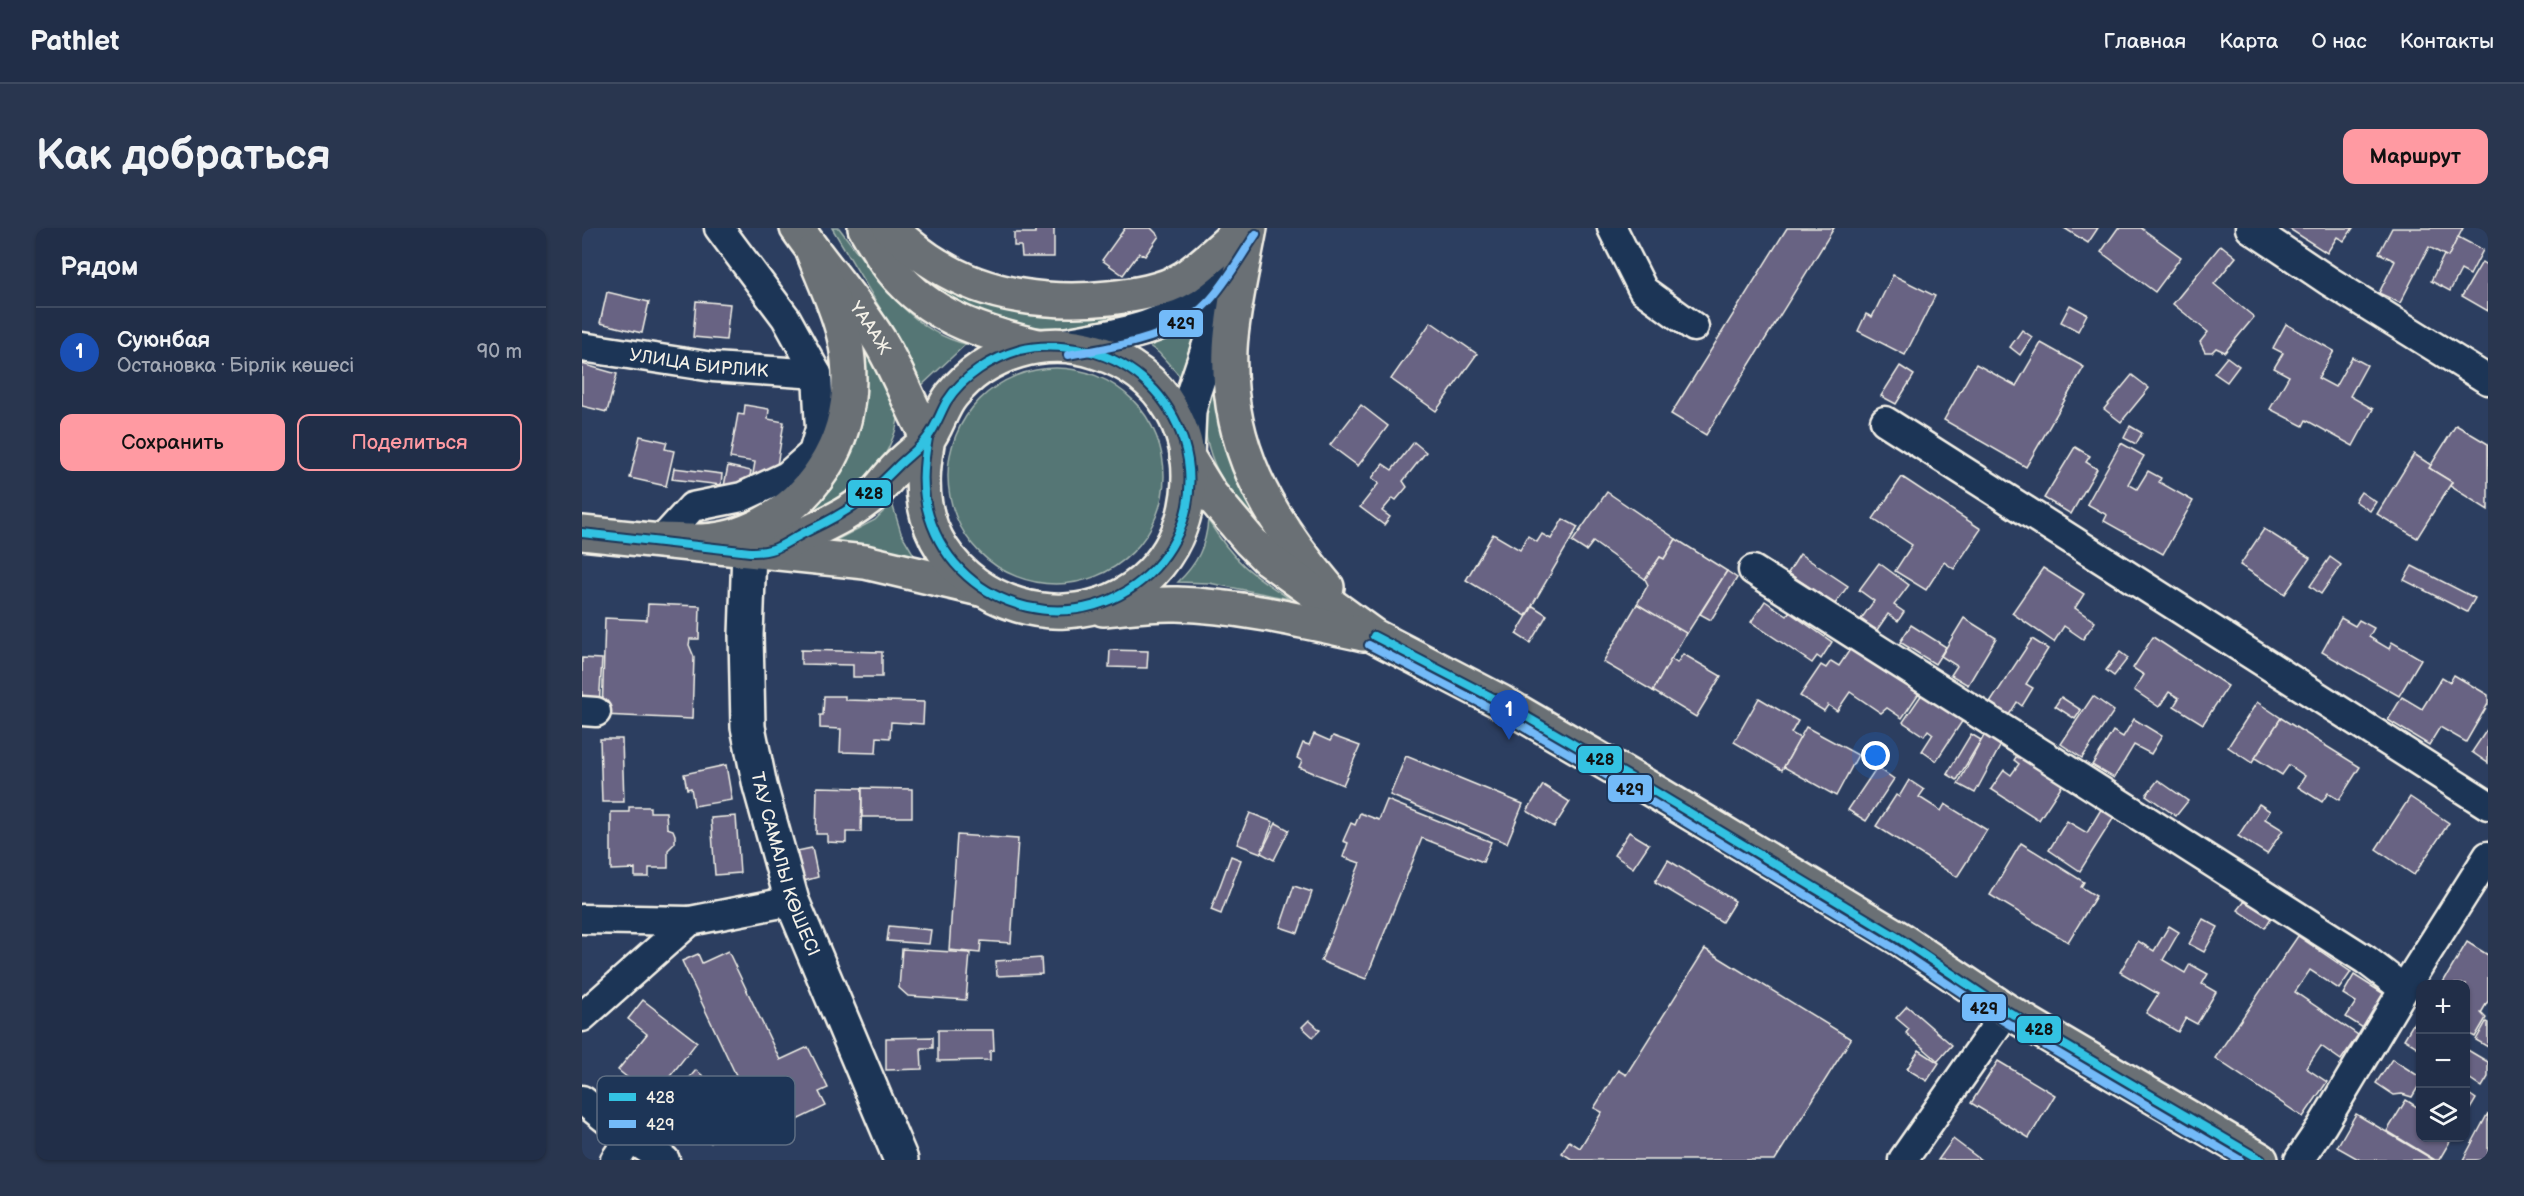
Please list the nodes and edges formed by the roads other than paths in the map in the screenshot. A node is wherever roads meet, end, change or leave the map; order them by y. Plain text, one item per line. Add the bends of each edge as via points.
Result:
1 (719, 228) edge
2 (864, 228) edge
3 (890, 228) edge
4 (1247, 228) edge
5 (1612, 228) edge
6 (2250, 228) edge
7 (805, 240) edge
8 (1694, 327) dead end
9 (1052, 346) junction
10 (582, 347) edge
11 (817, 374) junction
12 (2488, 380) edge
13 (1885, 421) dead end
14 (928, 438) junction
15 (1187, 456) junction
16 (582, 533) edge
17 (662, 540) junction
18 (761, 551) junction
19 (1753, 570) dead end
20 (981, 589) junction
21 (1081, 610) junction
22 (1374, 636) junction
23 (2488, 805) edge
24 (2488, 856) edge
25 (792, 901) junction
26 (582, 919) edge
27 (690, 921) junction
28 (2404, 989) junction
29 (2007, 1011) junction
30 (582, 1017) edge
31 (582, 1100) edge
32 (597, 1118) edge
33 (622, 1149) edge
34 (665, 1160) edge
35 (901, 1160) edge
36 (1903, 1160) edge
37 (2261, 1160) edge
38 (2299, 1160) edge

1 - 11 street via 786,318
2 - 9 main road via 902,282 938,310 998,337
3 - 4 main road via 937,266 974,282 1050,300 1086,300 1131,296 1183,278
4 - 9 street via 1198,297 1179,311 1134,332
4 - 15 street via 1194,391
4 - 22 main road via 1230,347 1230,385 1241,443 1262,497 1278,523 1331,592
5 - 8 street via 1642,290
6 - 12 street
7 - 14 main road, ҮАААЖ via 878,338
7 - 17 main road via 841,327 848,357 847,412 831,457 794,504 764,524 702,542
9 - 14 main road via 1014,352 970,376 938,415
9 - 15 main road via 1098,352 1127,365 1152,385 1172,410
10 - 11 street, УЛИЦА БИРЛИК via 713,367
11 - 17 street via 820,429 813,453 787,476 742,497 692,507
13 - 23 street
14 - 18 main road via 875,492 846,513
14 - 20 main road via 922,472 925,506 936,539 956,568
15 - 21 main road via 1188,503 1179,534 1162,561 1139,584 1112,600
15 - 22 main road via 1211,495 1268,559
16 - 17 main road
17 - 18 main road
18 - 20 main road via 865,562
18 - 25 street, ТАУ САМАЛЫ КӨШЕСІ via 746,635 748,727
19 - 28 street via 2366,960
20 - 21 main road via 1013,605 1047,612
21 - 22 main road via 1174,604 1208,606
22 - 29 main road via 1501,702 1642,784 1900,939
24 - 28 street
25 - 27 street
25 - 35 street, ТАУ САМАЛЫ КӨШЕСІ
26 - 27 street
27 - 30 street
28 - 38 street
29 - 36 street
29 - 37 main road
31 - 32 street
33 - 34 street

